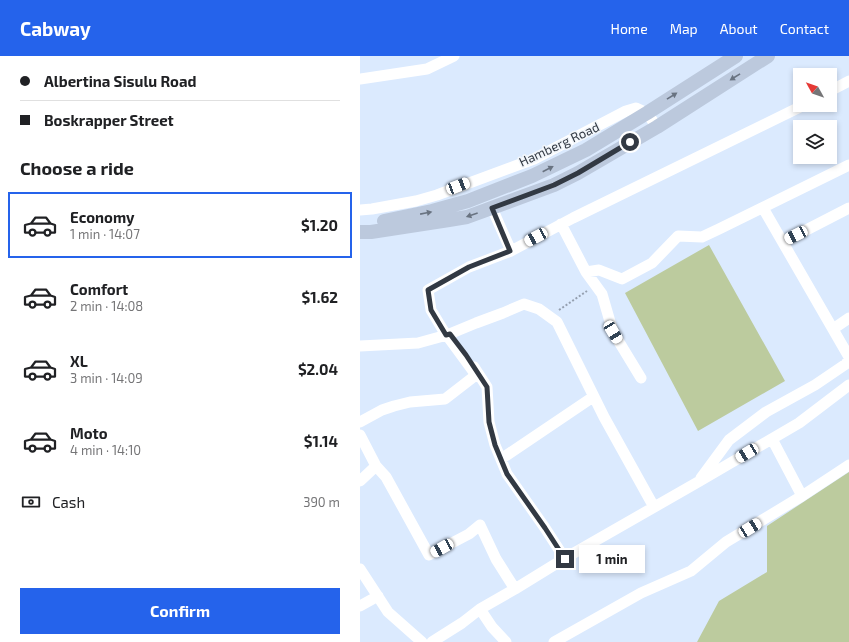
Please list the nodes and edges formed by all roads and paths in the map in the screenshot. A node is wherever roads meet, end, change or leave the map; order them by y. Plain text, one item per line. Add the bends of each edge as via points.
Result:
1 (454, 56) edge
2 (736, 56) edge
3 (768, 56) edge
4 (360, 78) edge
5 (849, 81) edge
6 (837, 87) edge
7 (793, 110) edge
8 (646, 113) junction
9 (657, 127) junction
10 (849, 165) edge
11 (492, 208) junction
12 (763, 208) junction
13 (849, 208) edge
14 (360, 210) edge
15 (360, 224) edge
16 (561, 224) junction
17 (360, 232) edge
18 (783, 242) junction
19 (510, 251) junction
20 (586, 272) junction
21 (849, 318) edge
22 (832, 329) junction
23 (448, 334) junction
24 (360, 346) edge
25 (849, 358) edge
26 (641, 378) dead end
27 (849, 385) edge
28 (594, 397) junction
29 (360, 422) edge
30 (360, 435) edge
31 (772, 439) junction
32 (501, 459) junction
33 (849, 465) edge
34 (376, 466) junction
35 (360, 481) edge
36 (698, 482) junction
37 (802, 496) junction
38 (654, 507) junction
39 (565, 559) junction
40 (360, 568) edge
41 (515, 589) junction
42 (378, 596) junction
43 (360, 606) edge
44 (480, 609) junction
45 (422, 642) edge
46 (432, 642) edge
47 (506, 642) edge
48 (554, 642) edge

1 - 4 street via 427,69
8 -> 2 main road
3 -> 9 main road
5 - 6 street
7 - 16 street
8 - 9 street
8 - 14 street, Hamberg Road via 636,108 626,111 534,158 437,194
15 -> 8 main road via 432,212 525,179 586,150
9 - 11 main road via 567,179
10 - 12 street
11 -> 17 main road via 467,217
11 - 19 street
12 - 18 street
12 - 20 street via 702,237 678,236 652,263 622,279 599,270
13 - 18 street
16 - 19 street
16 - 20 street
18 - 22 street
19 - 23 street via 469,267 428,290 431,310
20 - 26 street via 602,294 613,332
21 - 22 street
22 - 25 street
23 - 24 street via 418,343
23 - 28 street via 524,304 539,309 557,322
23 - 29 street via 476,375 445,399 394,406
23 - 32 street via 466,355 487,387 489,422
25 - 36 street via 846,364 766,412 729,440
27 - 31 street via 799,423
28 - 32 street
28 - 38 street
30 - 34 street
31 - 36 street
31 - 37 street
32 - 39 street via 507,474
33 - 37 street
34 - 35 street
34 - 41 street via 386,477 429,555 480,525 496,560
36 - 38 street
37 - 48 street via 726,542 691,571 642,593
38 - 39 street
39 - 41 street
40 - 42 street
41 - 44 street
42 - 43 street
42 - 45 street via 388,612
44 - 46 street
44 - 47 street

